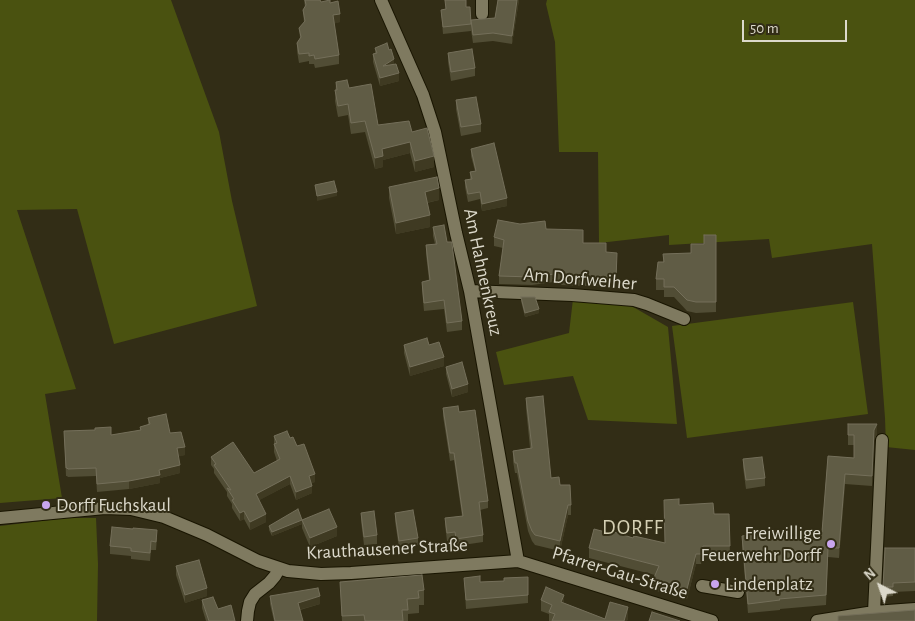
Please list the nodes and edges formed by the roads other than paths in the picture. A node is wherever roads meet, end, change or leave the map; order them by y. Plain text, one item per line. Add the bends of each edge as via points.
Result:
1 (381, 0) edge
2 (482, 0) edge
3 (482, 14) dead end
4 (470, 291) junction
5 (684, 319) dead end
6 (882, 440) dead end
7 (0, 518) edge
8 (518, 561) junction
9 (279, 569) junction
10 (702, 586) dead end
11 (738, 592) dead end
12 (915, 609) edge
13 (874, 612) junction
14 (247, 621) edge
15 (712, 621) edge
16 (817, 621) edge

1 - 4 street, Am Hahnenkreuz via 423,96 435,132
2 - 3 street
4 - 5 street, Am Dorfweiher via 634,300
4 - 8 street, Am Hahnenkreuz
6 - 13 street
7 - 9 street, Krauthausener Straße via 106,508 131,509 164,517
8 - 9 street, Krauthausener Straße via 351,573 321,574
8 - 15 street, Pfarrer-Gau-Straße
9 - 14 street via 250,602
10 - 11 street
12 - 13 street
13 - 16 street

